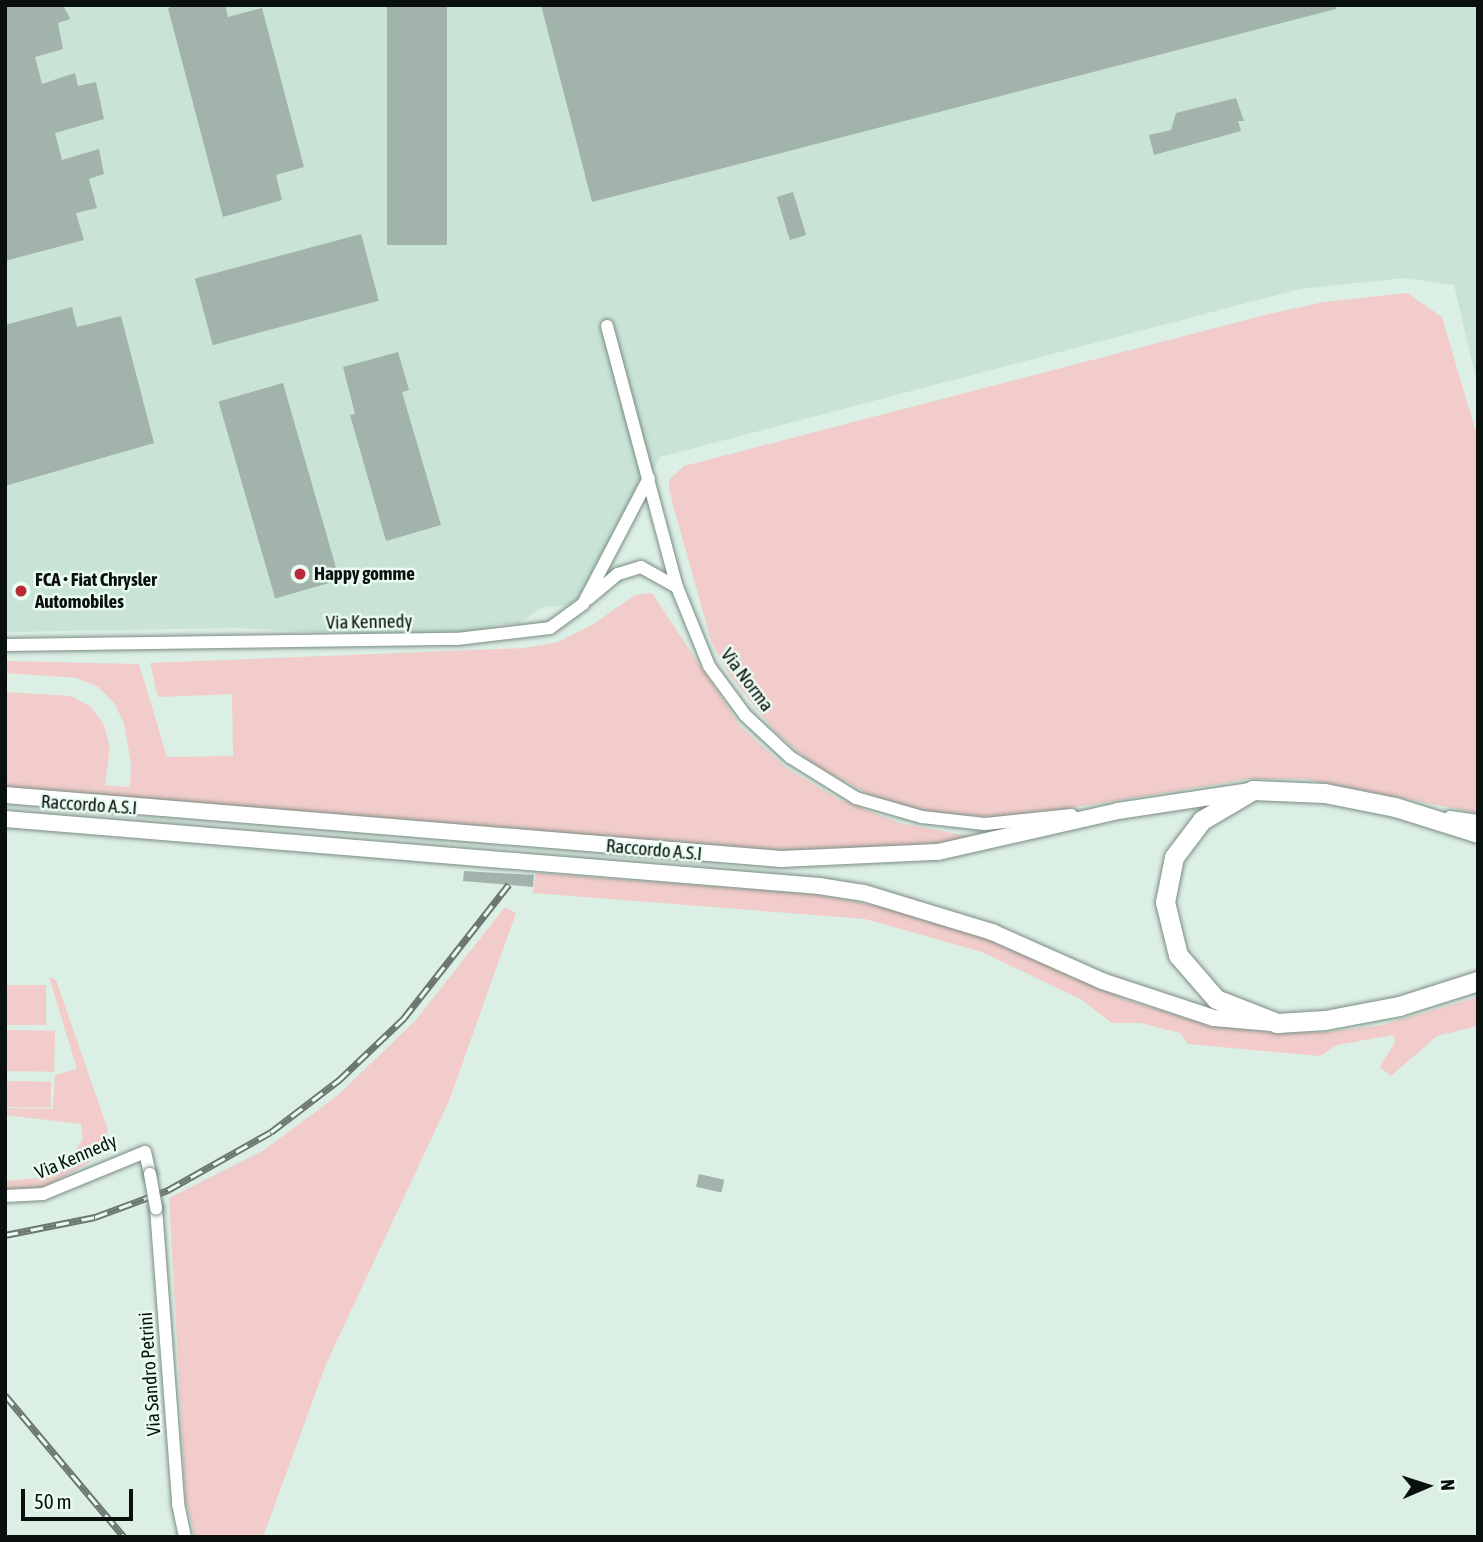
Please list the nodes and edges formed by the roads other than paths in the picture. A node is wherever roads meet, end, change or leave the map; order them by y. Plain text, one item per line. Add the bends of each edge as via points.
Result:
1 (607, 326) dead end
2 (649, 478) junction
3 (677, 587) junction
4 (583, 604) junction
5 (5, 645) edge
6 (1253, 790) junction
7 (5, 795) edge
8 (1395, 807) junction
9 (1118, 811) junction
10 (5, 820) edge
11 (1478, 821) edge
12 (1478, 833) edge
13 (1478, 981) edge
14 (1277, 1023) junction
15 (5, 1196) edge
16 (156, 1208) joint
17 (185, 1537) edge

1 - 2 street, Via Norma
2 - 3 street, Via Norma
2 - 4 street, Via Kennedy
3 - 4 street via 641,567 618,574
3 - 9 street, Via Norma via 709,666 744,715 790,757 856,798 922,817 985,824
4 - 5 street, Via Kennedy via 550,628 457,639
6 - 8 main road via 1324,793
6 - 9 street, Raccordo A.S.I
6 - 14 main road via 1202,820 1174,857 1165,902 1178,955 1216,999
7 - 9 street, Raccordo A.S.I via 781,859 938,852
8 - 11 street
8 - 12 main road
10 - 14 street, Raccordo A.S.I via 841,890 992,932 1102,981 1214,1018
13 - 14 main road via 1399,1006 1325,1020
15 - 16 street, Via Kennedy, bridge via 43,1194 123,1157 145,1152
16 - 17 street, Via Sandro Petrini via 178,1504

